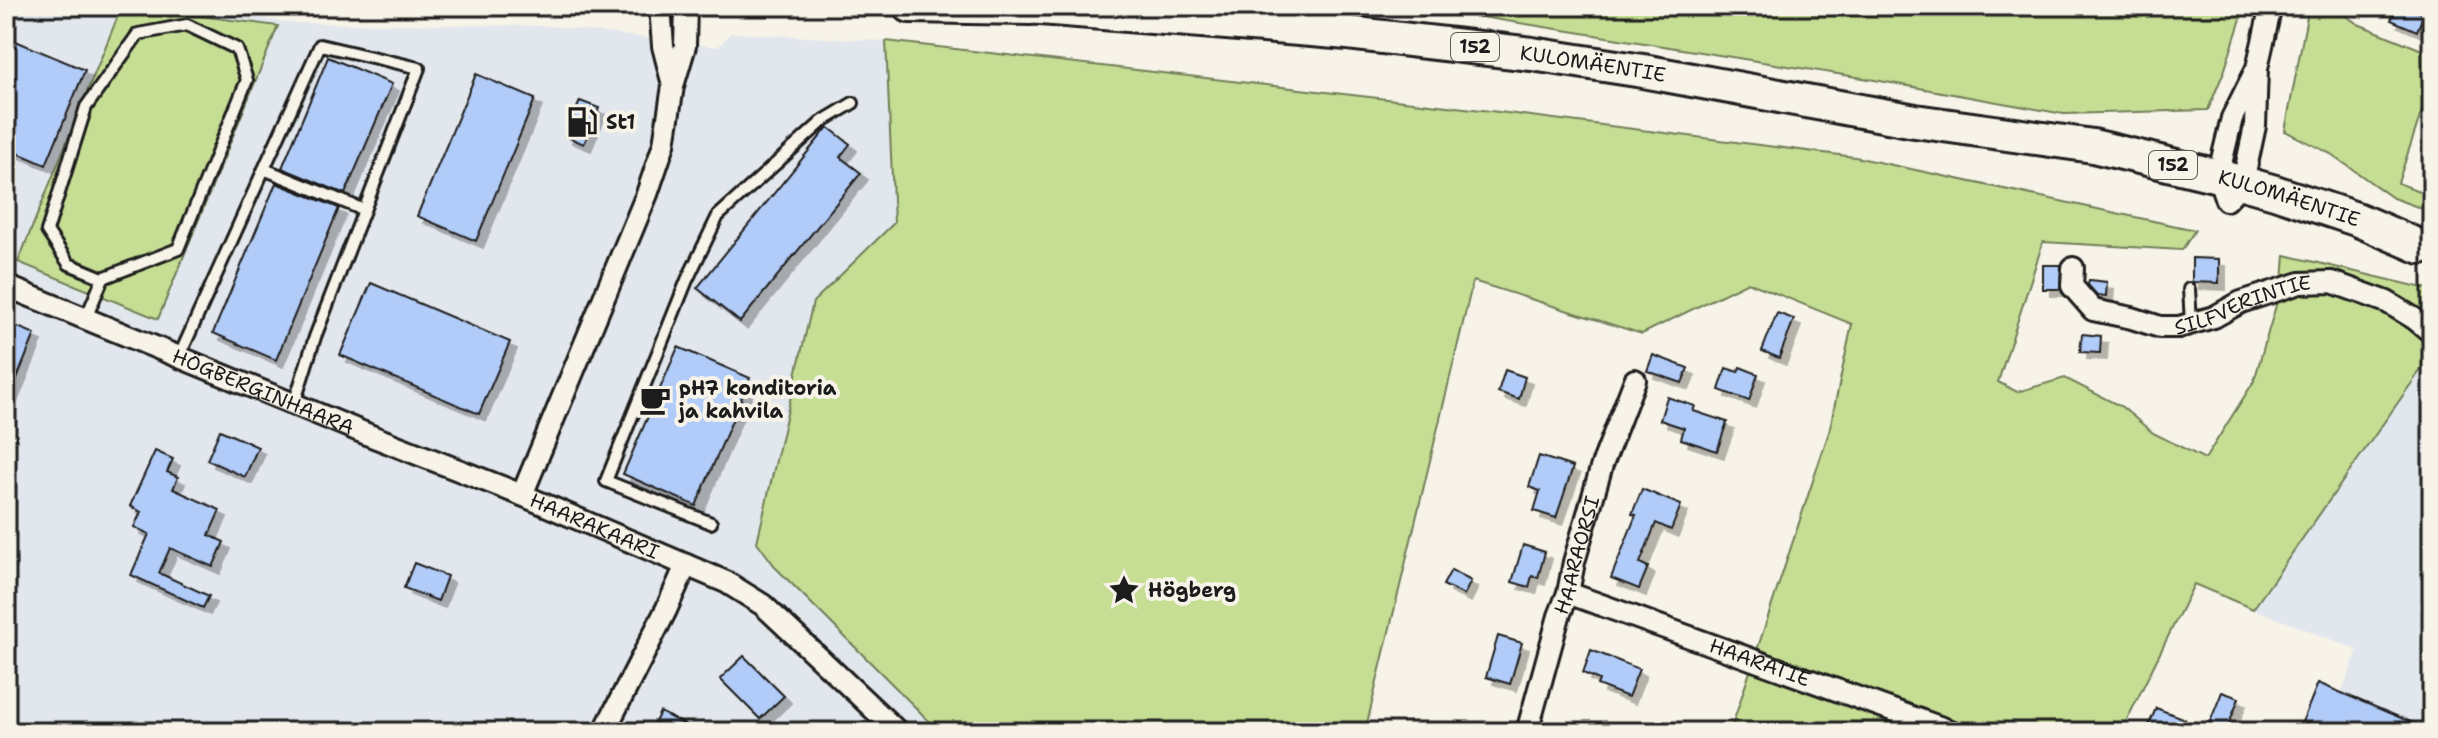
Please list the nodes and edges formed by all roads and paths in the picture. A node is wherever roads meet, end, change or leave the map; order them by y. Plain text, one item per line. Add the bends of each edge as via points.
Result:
1 (660, 6) edge
2 (686, 6) edge
3 (910, 6) edge
4 (2271, 6) edge
5 (1023, 7) edge
6 (673, 86) junction
7 (853, 103) dead end
8 (264, 169) junction
9 (2229, 186) junction
10 (364, 210) junction
11 (2427, 248) edge
12 (2073, 268) dead end
13 (103, 278) junction
14 (6, 286) edge
15 (2189, 289) dead end
16 (86, 318) junction
17 (2191, 323) junction
18 (2432, 333) edge
19 (179, 357) junction
20 (1635, 380) dead end
21 (294, 404) junction
22 (522, 495) junction
23 (711, 523) dead end
24 (686, 565) junction
25 (1568, 593) junction
26 (604, 732) edge
27 (898, 732) edge
28 (1527, 732) edge
29 (1953, 732) edge

1 - 6 street, HAARAKAARI
2 - 6 street, HAARAKAARI via 685,46
3 - 5 main road, KULOMÄENTIE / 152
4 - 9 street via 2257,68 2255,126
5 - 9 main road, KULOMÄENTIE / 152 via 1532,54 1915,121
6 - 22 street, HAARAKAARI via 664,144 647,194
7 - 23 lane via 823,121 718,216 606,481
8 - 10 lane
8 - 10 lane via 320,45 419,68
8 - 19 lane
9 - 11 main road, KULOMÄENTIE / 152 via 2354,234
10 - 21 lane
12 - 17 street, SILFVERINTIE via 2072,286 2093,310 2160,327
13 - 13 lane via 178,249 247,80 237,49 187,25 138,34 86,107 47,231 69,264
13 - 16 lane
14 - 16 street, HÖGBERGINHAARA
15 - 17 lane
16 - 19 street, HÖGBERGINHAARA
17 - 18 street, SILFVERINTIE via 2300,283 2332,282 2387,302
19 - 21 street, HÖGBERGINHAARA
20 - 25 street, HAARAORSI via 1602,465
21 - 22 street, HÖGBERGINHAARA
22 - 24 street, HAARAKAARI
24 - 26 street
24 - 27 street, HAARAKAARI via 763,605
25 - 28 street, HAARAORSI
25 - 29 street, HAARATIE

